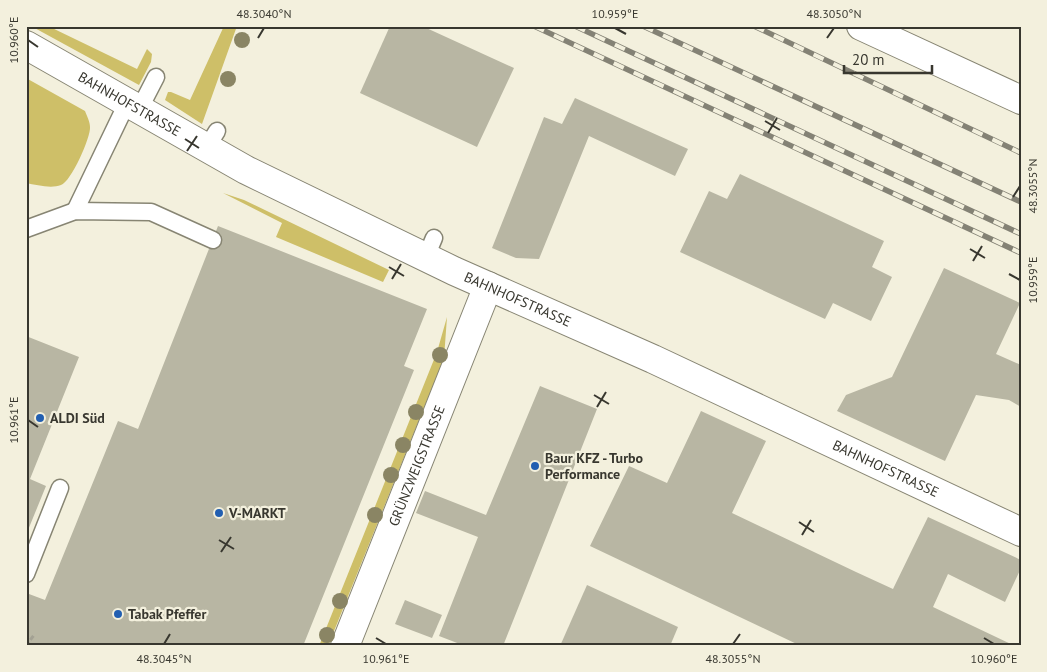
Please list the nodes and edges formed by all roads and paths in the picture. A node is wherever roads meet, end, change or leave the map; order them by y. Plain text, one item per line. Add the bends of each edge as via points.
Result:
1 (861, 26) edge
2 (26, 45) edge
3 (156, 77) dead end
4 (1021, 100) edge
5 (134, 104) junction
6 (75, 211) junction
7 (26, 229) edge
8 (213, 240) dead end
9 (488, 286) junction
10 (60, 488) dead end
11 (1021, 532) edge
12 (26, 574) edge
13 (34, 636) dead end
14 (26, 646) edge
15 (344, 646) edge

1 - 4 street
2 - 5 street, BAHNHOFSTRASSE
3 - 5 lane
5 - 6 lane
5 - 9 street, BAHNHOFSTRASSE via 212,139 246,170 430,248
6 - 7 lane
6 - 8 lane via 151,212
9 - 11 street, BAHNHOFSTRASSE
9 - 15 street, GRÜNZWEIGSTRASSE
10 - 12 lane
13 - 14 path

